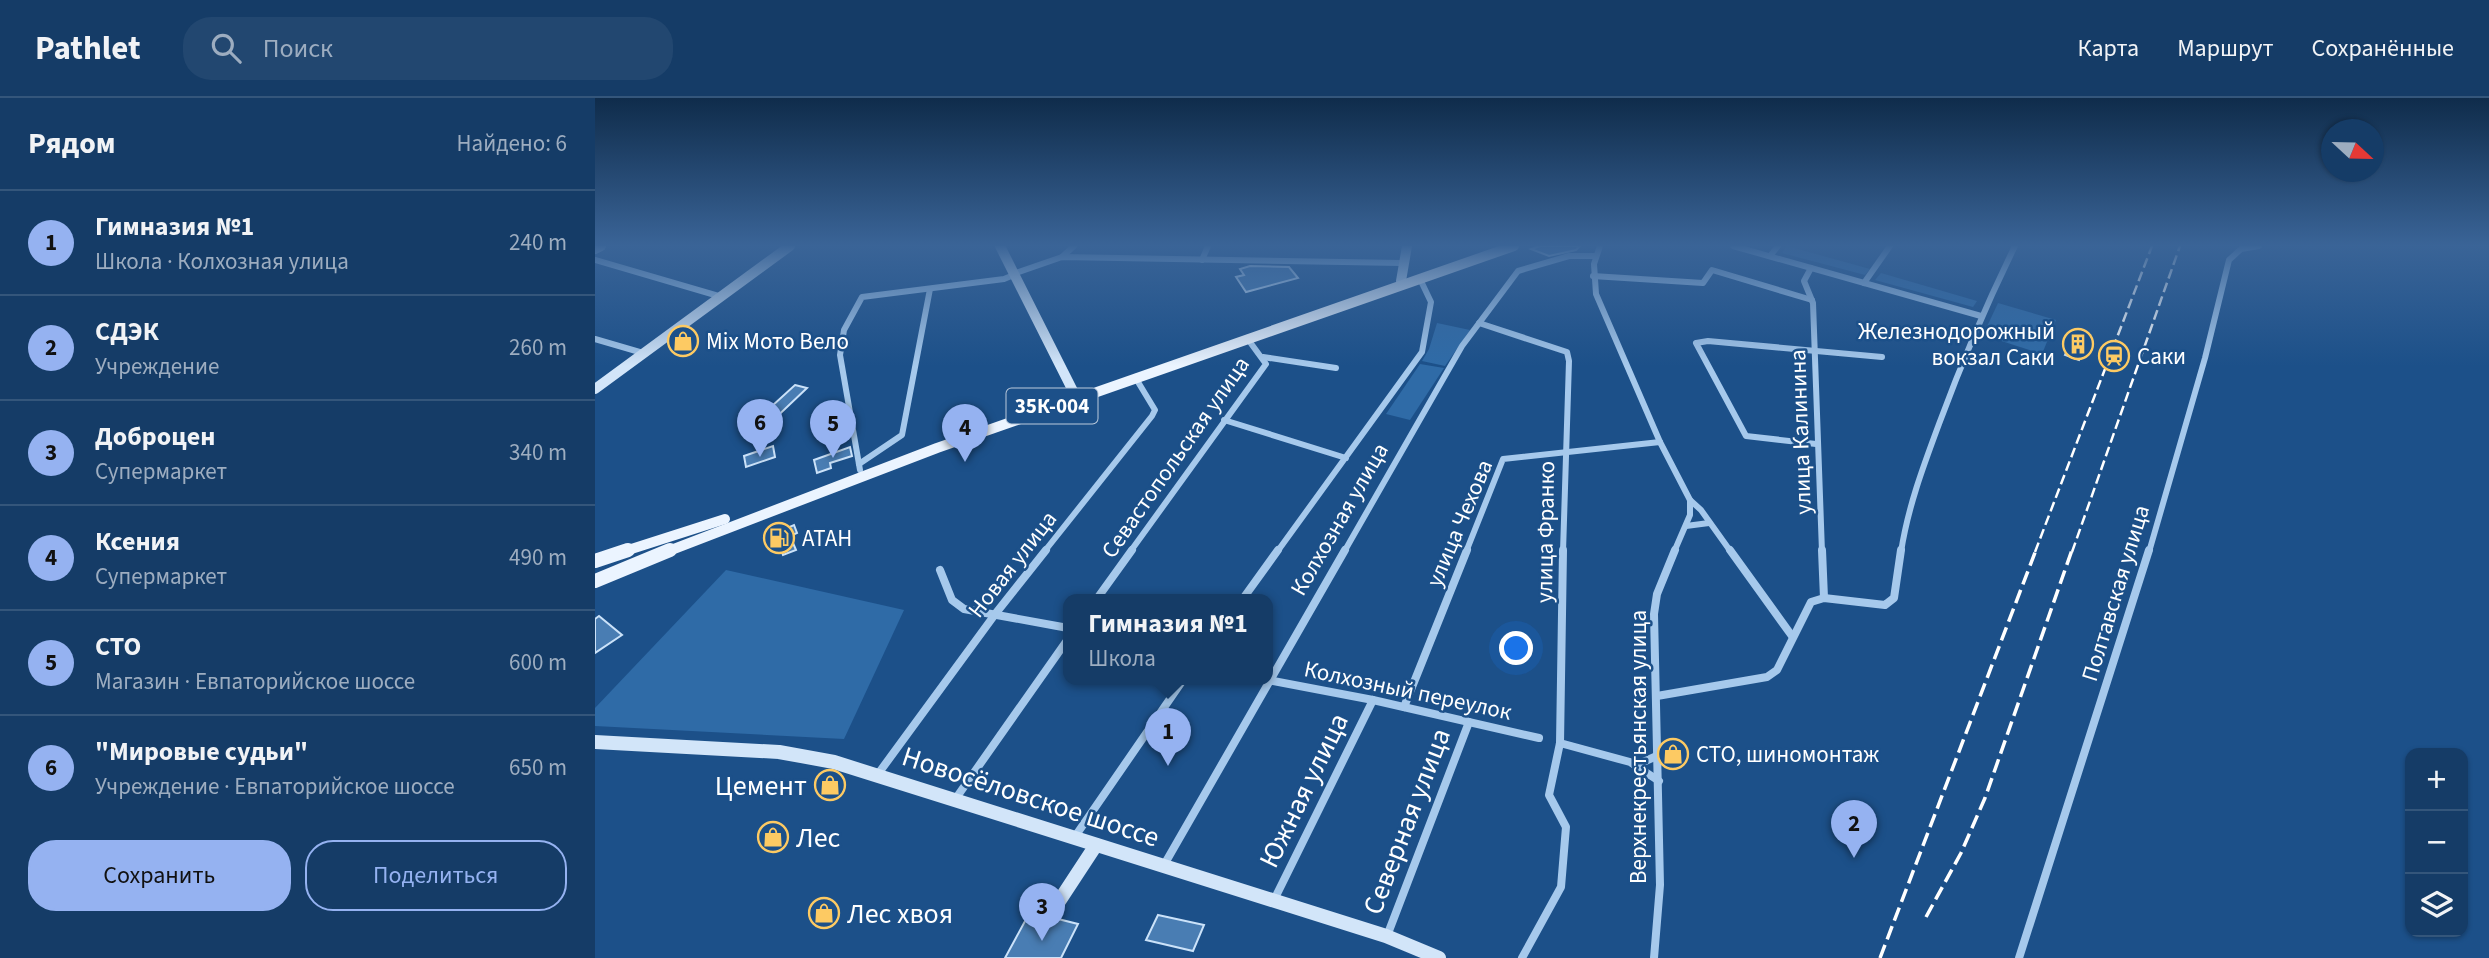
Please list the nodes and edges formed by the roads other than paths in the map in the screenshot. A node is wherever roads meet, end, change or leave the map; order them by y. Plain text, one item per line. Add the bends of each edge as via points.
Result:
1 (685, 286) edge
2 (737, 286) edge
3 (946, 286) edge
4 (1022, 286) edge
5 (1386, 286) edge
6 (1394, 286) edge
7 (1424, 286) edge
8 (1507, 286) edge
9 (1595, 286) edge
10 (1766, 286) edge
11 (1806, 286) edge
12 (1875, 286) edge
13 (1996, 286) edge
14 (2223, 286) edge
15 (930, 289) junction
16 (723, 297) junction
17 (1812, 300) junction
18 (1981, 316) junction
19 (1478, 325) junction
20 (1247, 337) junction
21 (595, 339) edge
22 (1814, 351) junction
23 (644, 354) junction
24 (1263, 356) junction
25 (1882, 357) dead end
26 (1336, 368) dead end
27 (1135, 377) junction
28 (595, 389) edge
29 (1074, 393) junction
30 (1224, 421) junction
31 (1660, 442) junction
32 (1816, 444) junction
33 (1565, 453) junction
34 (1346, 458) junction
35 (860, 467) junction
36 (1690, 500) junction
37 (1709, 523) junction
38 (1686, 526) junction
39 (598, 561) edge
40 (940, 570) dead end
41 (595, 579) edge
42 (1100, 594) edge
43 (1246, 594) edge
44 (1824, 598) junction
45 (996, 614) junction
46 (1063, 627) edge
47 (1792, 636) junction
48 (1063, 646) edge
49 (1273, 673) edge
50 (1273, 681) edge
51 (1180, 685) edge
52 (1266, 685) edge
53 (1657, 696) junction
54 (1373, 700) junction
55 (1404, 707) junction
56 (1469, 722) junction
57 (1539, 738) dead end
58 (595, 742) edge
59 (1560, 743) junction
60 (1659, 755) junction
61 (1630, 762) junction
62 (878, 774) junction
63 (1659, 781) junction
64 (954, 801) junction
65 (1074, 838) junction
66 (1097, 845) junction
67 (1164, 866) junction
68 (1275, 900) junction
69 (1053, 908) dead end
70 (1386, 936) junction
71 (1439, 958) edge
72 (1522, 958) edge
73 (1654, 958) edge
74 (2019, 958) edge

1 - 16 street
2 - 16 street
3 - 15 street
4 - 29 street
5 - 29 main road, 35К-004
6 - 20 main road, 35К-004
7 - 34 street, Колхозная улица via 1431,302 1422,352
8 - 19 street, Колхозная улица
9 - 31 street
10 - 17 street
11 - 17 street, улица Калинина
12 - 18 street
13 - 18 street
14 - 74 street, Полтавская улица via 2133,606
15 - 35 street via 902,435
15 - 35 street via 862,297 844,330 840,355
16 - 23 street
17 - 22 street, улица Калинина
18 - 44 street via 1907,512 1894,598 1885,605
19 - 33 street, улица Франко via 1567,352
19 - 49 street, Колхозная улица
20 - 24 street, Севастопольская улица
20 - 27 main road, 35К-004
21 - 23 street
22 - 25 street
22 - 32 street, улица Калинина
22 - 32 street via 1696,343 1746,436
23 - 28 street
24 - 26 street
24 - 30 street, Севастопольская улица via 1266,364
27 - 41 main road, 35К-004 via 849,480
27 - 45 street, Новая улица via 1154,413
29 - 35 main road, 35К-004
30 - 34 street
30 - 42 street, Севастопольская улица
31 - 33 street, улица Чехова
31 - 36 street
32 - 44 street, улица Калинина
33 - 55 street, улица Чехова via 1503,459
33 - 59 street, улица Франко
34 - 43 street, Колхозная улица
35 - 39 main road, 35К-004
36 - 37 street
36 - 38 street, Верхнекрестьянская улица
37 - 38 street
37 - 47 street
38 - 53 street, Верхнекрестьянская улица via 1657,594
40 - 45 street via 952,600 964,609
44 - 47 street via 1811,602
45 - 46 street
45 - 62 street, Новая улица
47 - 53 street via 1777,670 1767,677
48 - 64 street
50 - 54 street, Колхозный переулок
51 - 65 street
52 - 67 street, Колхозная улица
53 - 60 street, Верхнекрестьянская улица
54 - 55 street, Колхозный переулок
54 - 68 street, Южная улица
55 - 56 street, Колхозный переулок
56 - 57 street, Колхозный переулок
56 - 70 street, Северная улица
58 - 62 street, Новосёловское шоссе via 808,755
59 - 61 street
59 - 72 street, улица Франко via 1549,795 1566,827 1561,887
60 - 61 street via 1641,763
60 - 63 street, Верхнекрестьянская улица
61 - 63 street
62 - 64 street, Новосёловское шоссе
63 - 73 street, Верхнекрестьянская улица via 1660,885
64 - 65 street, Новосёловское шоссе
65 - 66 main road, Новосёловское шоссе
66 - 67 street, Новосёловское шоссе
66 - 69 street
67 - 68 street, Новосёловское шоссе
68 - 70 street, Новосёловское шоссе
70 - 71 street, Новосёловское шоссе

